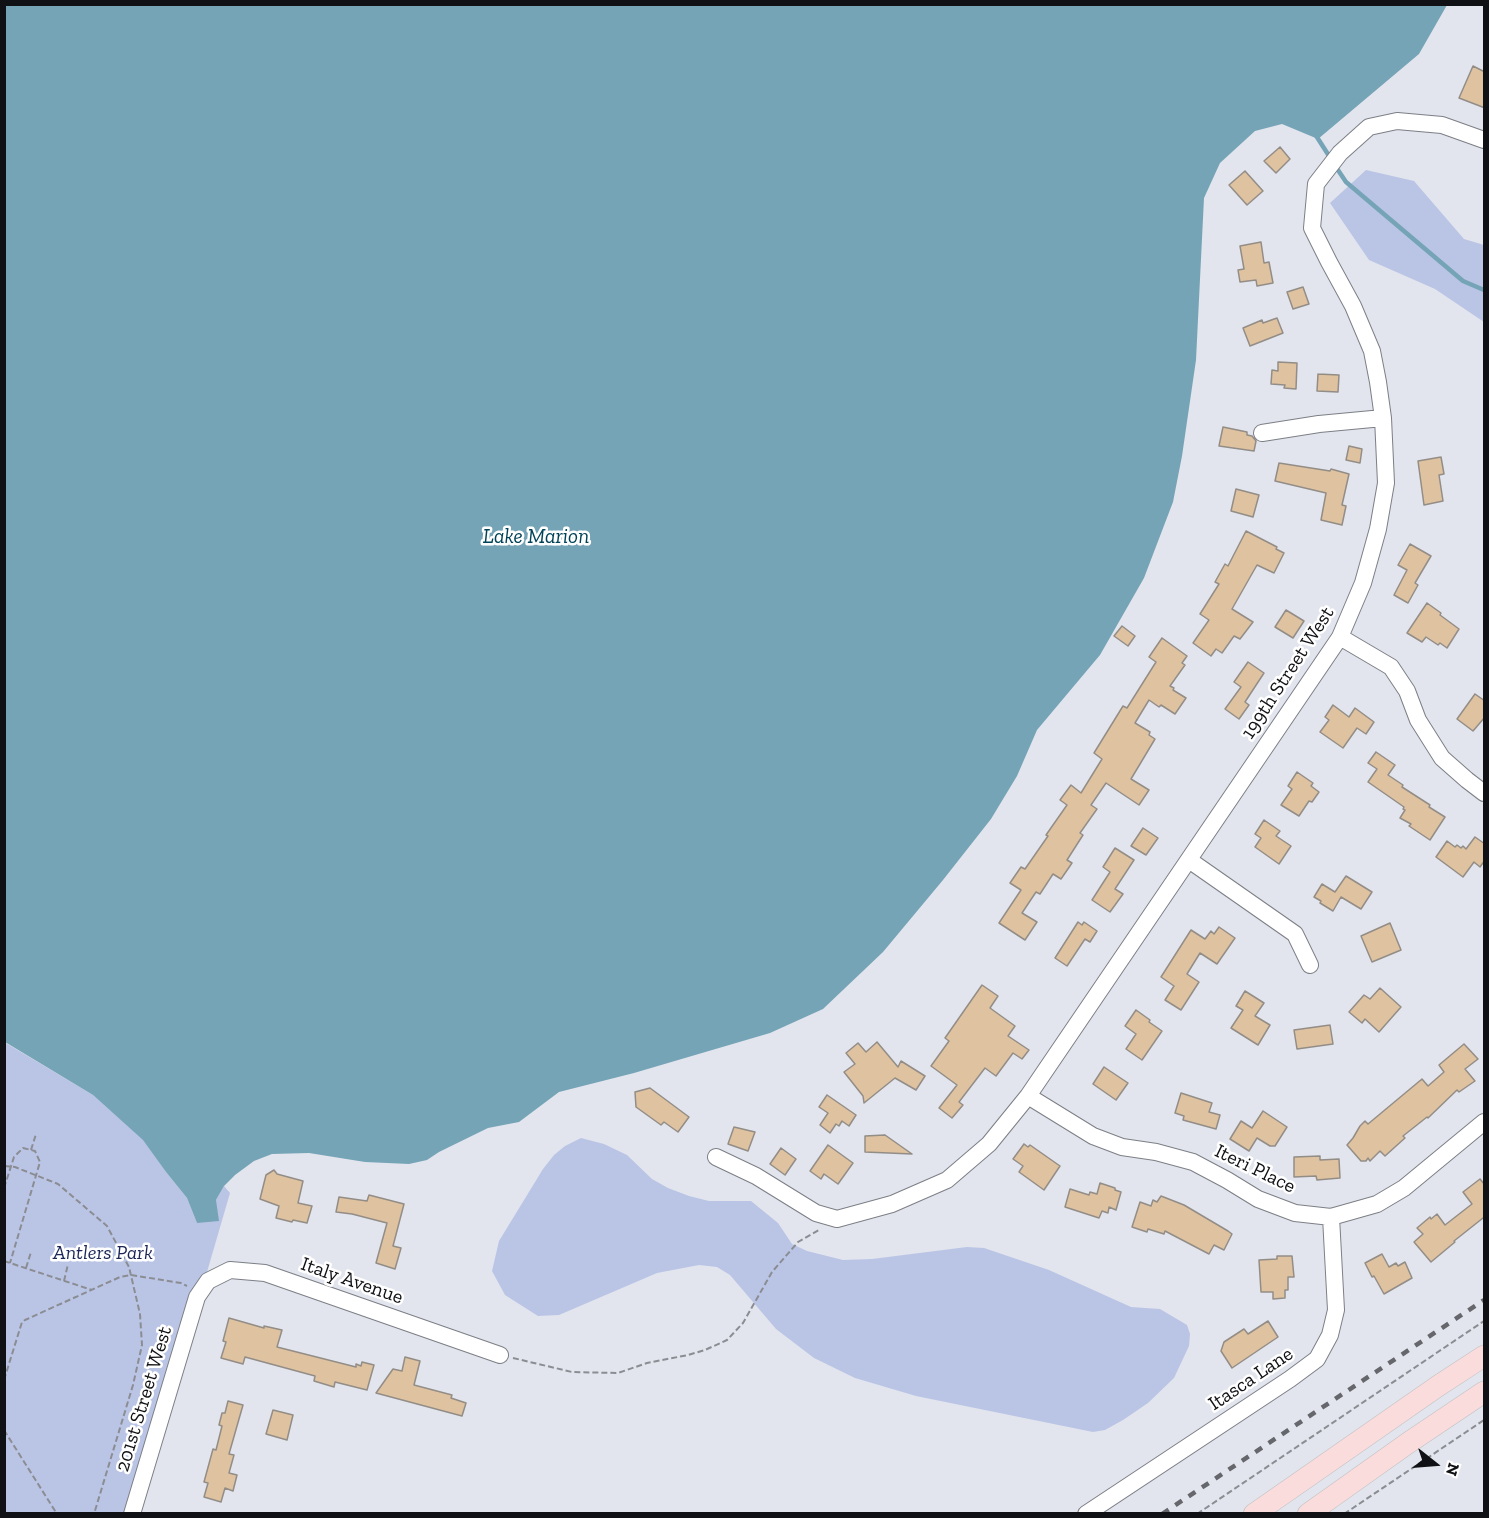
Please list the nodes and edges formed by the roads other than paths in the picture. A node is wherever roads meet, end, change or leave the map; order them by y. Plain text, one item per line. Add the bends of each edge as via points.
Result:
1 (1485, 140) edge
2 (1383, 418) junction
3 (1262, 433) dead end
4 (1340, 637) junction
5 (1485, 793) edge
6 (1189, 860) junction
7 (1310, 965) dead end
8 (1028, 1096) junction
9 (1485, 1122) edge
10 (716, 1157) dead end
11 (1331, 1217) junction
12 (199, 1295) joint
13 (500, 1355) road end
14 (1485, 1356) edge
15 (1485, 1392) edge
16 (132, 1514) edge
17 (1086, 1514) edge
18 (1254, 1514) edge
19 (1308, 1514) edge

1 - 2 street, 199th Street West via 1442,125 1397,121 1369,127 1340,153 1316,184 1312,228 1372,351
2 - 3 street
2 - 4 street, 199th Street West via 1386,483 1378,529 1364,584
4 - 5 street via 1391,667 1442,758
4 - 6 street, 199th Street West
6 - 7 street via 1296,934
6 - 8 street, 199th Street West
8 - 10 street, 199th Street West via 989,1144 947,1180 892,1204 837,1219 816,1213
8 - 11 street, Iteri Place via 1093,1136 1122,1147 1193,1162 1258,1199 1295,1213
9 - 11 street, Iteri Place via 1404,1188 1377,1204
11 - 17 street, Itasca Lane via 1336,1310 1330,1335 1317,1359
12 - 13 street, Italy Avenue via 208,1281 230,1270 266,1273
12 - 16 street, 201st Street West
14 - 18 main road
15 - 19 main road

